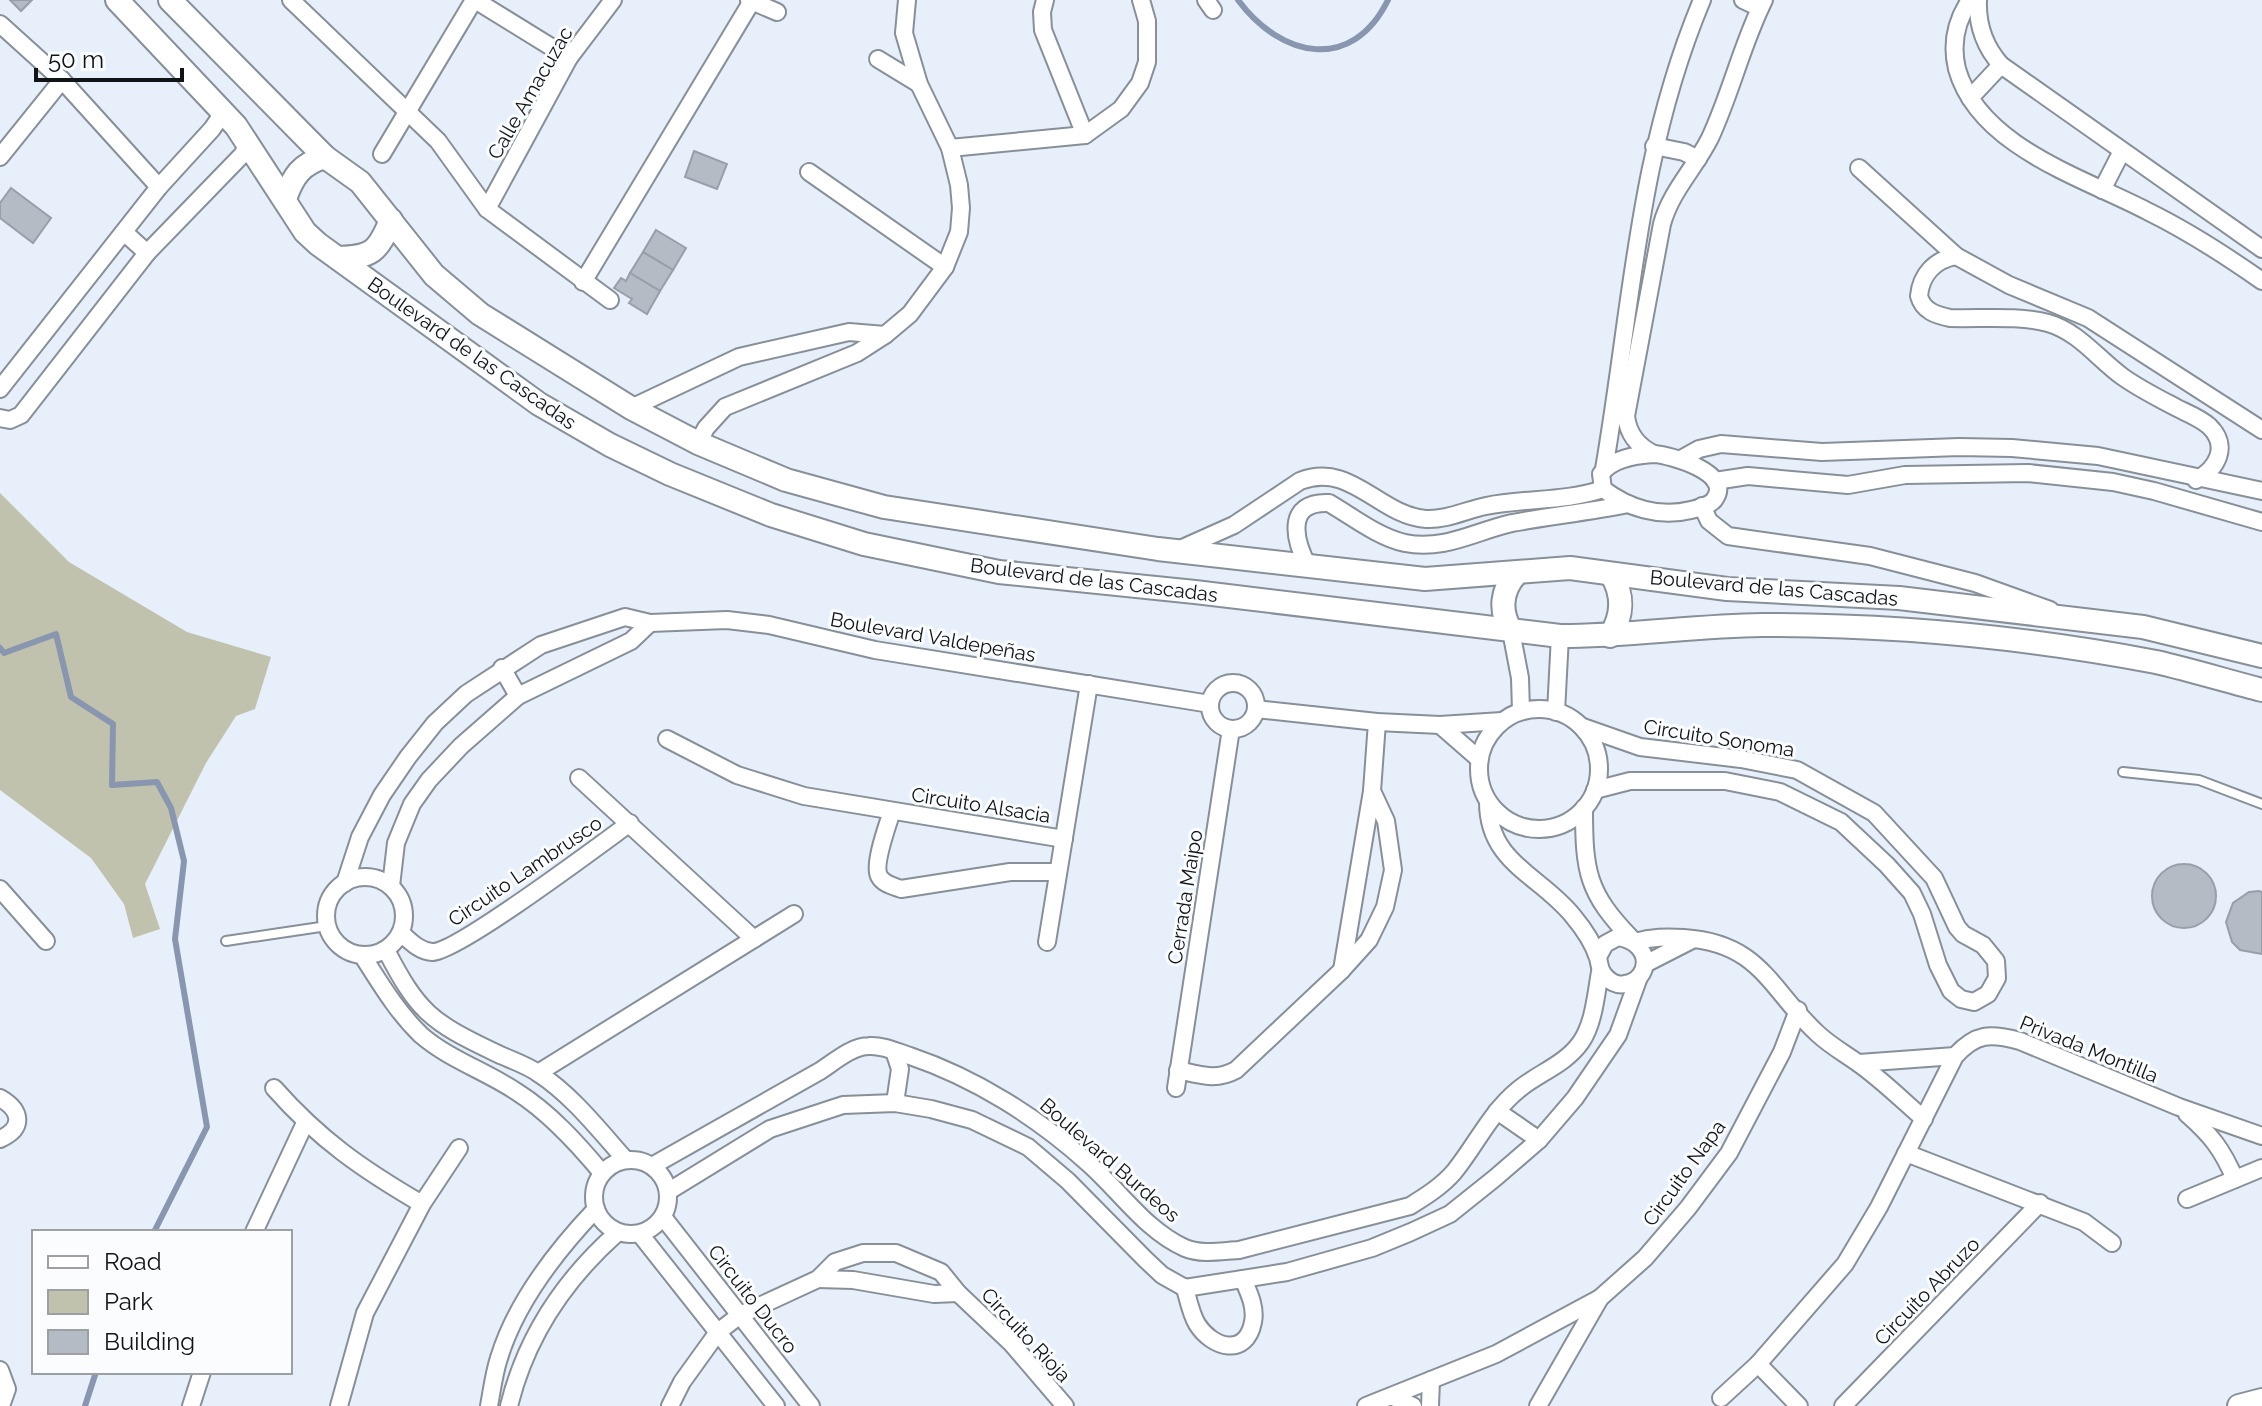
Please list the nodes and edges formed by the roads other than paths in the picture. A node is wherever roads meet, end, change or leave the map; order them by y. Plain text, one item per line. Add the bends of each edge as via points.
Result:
1 (117, 0) edge
2 (170, 0) edge
3 (291, 0) edge
4 (474, 0) edge
5 (613, 0) edge
6 (907, 0) edge
7 (1045, 0) edge
8 (1141, 0) edge
9 (1702, 0) edge
10 (1743, 0) edge
11 (1970, 0) edge
12 (1978, 0) edge
13 (750, 1) edge
14 (1762, 4) edge
15 (777, 12) dead end
16 (0, 24) edge
17 (569, 58) junction
18 (878, 59) dead end
19 (2001, 65) junction
20 (62, 80) junction
21 (919, 84) junction
22 (1970, 98) junction
23 (408, 110) junction
24 (223, 113) junction
25 (1085, 135) junction
26 (249, 144) junction
27 (1654, 146) junction
28 (950, 148) junction
29 (2122, 151) junction
30 (382, 154) dead end
31 (0, 157) edge
32 (325, 157) junction
33 (1698, 159) junction
34 (1859, 168) dead end
35 (809, 172) dead end
36 (159, 187) junction
37 (2102, 190) junction
38 (285, 199) junction
39 (487, 209) junction
40 (391, 220) junction
41 (124, 232) junction
42 (2262, 249) edge
43 (147, 253) junction
44 (1956, 256) junction
45 (338, 258) junction
46 (945, 267) junction
47 (2262, 281) edge
48 (583, 282) junction
49 (2021, 290) junction
50 (610, 300) dead end
51 (2013, 320) junction
52 (885, 335) junction
53 (1628, 356) junction
54 (0, 389) edge
55 (631, 408) junction
56 (0, 418) edge
57 (2262, 430) edge
58 (698, 443) junction
59 (1871, 451) junction
60 (1654, 454) junction
61 (1681, 459) junction
62 (1604, 469) junction
63 (2197, 478) junction
64 (1715, 481) junction
65 (1864, 483) junction
66 (1603, 489) junction
67 (2262, 491) edge
68 (2189, 500) junction
69 (1628, 504) junction
70 (1702, 506) junction
71 (2262, 522) edge
72 (1176, 551) junction
73 (1308, 566) junction
74 (1517, 573) junction
75 (1611, 574) junction
76 (2070, 618) junction
77 (650, 623) junction
78 (1511, 631) junction
79 (1560, 636) junction
80 (1610, 636) junction
81 (2262, 656) edge
82 (502, 668) junction
83 (1089, 684) junction
84 (2262, 690) edge
85 (518, 696) junction
86 (1210, 704) junction
87 (1256, 709) junction
88 (1521, 711) junction
89 (1556, 712) junction
90 (1502, 721) junction
91 (1377, 722) junction
92 (1440, 725) junction
93 (1583, 727) junction
94 (1231, 729) junction
95 (667, 739) dead end
96 (1479, 759) junction
97 (2123, 772) dead end
98 (579, 778) dead end
99 (1595, 790) junction
100 (1372, 791) junction
101 (1488, 802) junction
102 (2262, 804) edge
103 (1584, 808) junction
104 (892, 811) junction
105 (630, 823) junction
106 (1064, 839) junction
107 (1058, 872) junction
108 (345, 883) junction
109 (391, 886) junction
110 (2, 893) edge
111 (794, 914) dead end
112 (327, 926) junction
113 (401, 933) junction
114 (754, 939) junction
115 (1694, 939) junction
116 (46, 941) dead end
117 (226, 941) dead end
118 (1634, 941) junction
119 (1047, 942) dead end
120 (386, 950) junction
121 (362, 955) junction
122 (1599, 965) junction
123 (1341, 971) junction
124 (1642, 971) junction
125 (1798, 1010) junction
126 (894, 1051) junction
127 (1955, 1056) junction
128 (1859, 1063) junction
129 (1178, 1070) junction
130 (538, 1073) junction
131 (274, 1088) dead end
132 (1176, 1088) dead end
133 (0, 1098) edge
134 (895, 1103) junction
135 (2179, 1107) junction
136 (1497, 1111) junction
137 (1924, 1119) junction
138 (305, 1123) junction
139 (2262, 1136) edge
140 (0, 1139) edge
141 (1539, 1140) junction
142 (459, 1148) dead end
143 (1906, 1153) junction
144 (625, 1159) junction
145 (652, 1166) junction
146 (2262, 1168) edge
147 (602, 1173) junction
148 (2235, 1179) junction
149 (669, 1191) junction
150 (2187, 1199) dead end
151 (2040, 1203) junction
152 (422, 1204) junction
153 (596, 1209) junction
154 (1137, 1211) junction
155 (663, 1217) junction
156 (255, 1230) edge
157 (617, 1233) junction
158 (1117, 1233) junction
159 (640, 1234) junction
160 (2112, 1243) dead end
161 (818, 1279) junction
162 (1243, 1279) junction
163 (1185, 1288) junction
164 (958, 1293) junction
165 (1600, 1298) junction
166 (740, 1315) junction
167 (718, 1332) junction
168 (1758, 1364) junction
169 (0, 1370) edge
170 (201, 1374) edge
171 (1431, 1380) junction
172 (1393, 1397) junction
173 (1721, 1398) dead end
174 (2262, 1400) edge
175 (1, 1406) edge
176 (191, 1406) edge
177 (339, 1406) edge
178 (489, 1406) edge
179 (509, 1406) edge
180 (670, 1406) edge
181 (776, 1406) edge
182 (811, 1406) edge
183 (1065, 1406) edge
184 (1366, 1406) edge
185 (1413, 1406) edge
186 (1430, 1406) edge
187 (1538, 1406) edge
188 (1799, 1406) edge
189 (1843, 1406) edge
190 (2239, 1406) edge

1 - 24 main road, Boulevard de las Cascadas
2 - 32 main road, Boulevard de las Cascadas
3 - 23 street
4 - 17 street
4 - 23 street
5 - 17 street, Calle Amacuzac
6 - 21 street via 904,33
7 - 25 street via 1043,30
8 - 25 street via 1148,44 1140,83 1121,109
9 - 27 street
10 - 14 street
11 - 22 street via 1953,46
12 - 19 street via 1984,40
13 - 15 street
13 - 48 street
14 - 33 street
16 - 20 street
17 - 39 street, Calle Amacuzac
18 - 21 street
19 - 22 street
19 - 29 street
20 - 31 street
20 - 36 street
21 - 28 street
22 - 37 street via 1987,120 2030,152
23 - 30 street
23 - 39 street via 438,141
24 - 26 main road, Boulevard de las Cascadas
24 - 36 street
25 - 28 street
26 - 38 main road, Boulevard de las Cascadas
26 - 43 street
27 - 33 street
27 - 53 street via 1640,219
28 - 46 street via 961,208 959,232
29 - 37 street
29 - 42 street
32 - 38 main road via 299,169
32 - 40 main road, Boulevard de las Cascadas via 360,182
33 - 53 street via 1666,210
34 - 44 street
35 - 46 street
36 - 41 street
37 - 47 street via 2181,228
38 - 45 main road, Boulevard de las Cascadas via 305,232
39 - 48 street
40 - 45 main road via 373,251
40 - 55 main road, Boulevard de las Cascadas via 434,275 480,314
41 - 43 street
41 - 54 street
43 - 56 street via 21,415
44 - 49 street
44 - 51 street via 1939,261 1927,273 1919,296 1924,307 1950,318
45 - 78 main road, Boulevard de las Cascadas via 539,404 670,474 771,515 864,544 999,572
46 - 52 street via 910,314
48 - 50 street
49 - 51 street
49 - 57 street via 2088,318
51 - 63 street via 2065,330 2144,391 2207,424 2219,443 2219,458 2210,472
52 - 55 street via 849,332 739,357
52 - 58 street via 857,353 725,407
53 - 60 street via 1627,424 1639,445
53 - 62 street
55 - 58 main road, Boulevard de las Cascadas
58 - 72 main road, Boulevard de las Cascadas via 786,480 884,507
59 - 61 street via 1721,444
59 - 63 street via 2055,451
59 - 65 street
60 - 61 street
60 - 62 street
61 - 64 street
62 - 66 street
63 - 67 street
63 - 68 street
64 - 65 street via 1748,476
64 - 70 street via 1716,497
65 - 68 street via 1905,475 2028,473 2113,482
66 - 69 street
66 - 72 street via 1426,519 1396,510 1342,478 1311,476 1234,525
68 - 71 street
69 - 70 street via 1669,513
69 - 73 street via 1512,523 1431,545 1393,540 1321,503 1302,513 1295,528
70 - 76 street via 1709,521 1728,536 1912,566
72 - 73 main road, Boulevard de las Cascadas
73 - 74 main road, Boulevard de las Cascadas via 1425,579
74 - 75 main road, Boulevard de las Cascadas via 1570,568
74 - 78 main road via 1503,596
75 - 76 main road, Boulevard de las Cascadas
75 - 80 main road via 1621,609
76 - 81 main road, Boulevard de las Cascadas via 2143,627
77 - 82 street, Boulevard Valdepeñas via 625,617 541,645
77 - 83 street, Boulevard Valdepeñas via 727,620 769,625 875,650
77 - 85 street via 631,641
78 - 79 main road, Boulevard de las Cascadas
78 - 88 street
79 - 80 main road, Boulevard de las Cascadas
79 - 89 street
80 - 84 main road, Boulevard de las Cascadas via 1759,625 1892,628 2019,639 2158,663
82 - 85 street
82 - 108 street, Boulevard Valdepeñas via 435,723 408,757 360,837
83 - 86 street, Boulevard Valdepeñas
83 - 106 street, Circuito Alsacia
85 - 109 street via 461,746 412,804 396,843
86 - 87 street via 1221,686 1241,684 1250,689
86 - 94 street via 1219,725
87 - 91 street
87 - 94 street via 1252,720
88 - 89 street
88 - 90 street
89 - 93 street
90 - 92 street
90 - 96 street via 1487,738
91 - 92 street
91 - 100 street
92 - 96 street
93 - 99 street via 1597,756
93 - 99 street, Circuito Sonoma via 1640,747 1797,770 1874,813 1934,878 1957,927 1991,952 1997,978 1988,994 1974,1002 1951,991 1912,893 1841,822 1780,792 1725,781 1674,780 1630,781
94 - 129 street, Cerrada Maipo
95 - 104 street, Circuito Alsacia via 737,775 804,796
96 - 101 street
97 - 102 lane via 2199,780
98 - 105 street, Circuito Lambrusco
99 - 103 street
100 - 123 street
100 - 123 street via 1386,821 1393,870 1385,907 1369,940
101 - 103 street via 1503,818 1545,829
101 - 122 street via 1494,837 1513,863 1566,907 1584,930
103 - 118 street via 1594,893
104 - 106 street, Circuito Alsacia
104 - 107 street, Circuito Alsacia via 877,865 888,885 901,889 1010,872
105 - 113 street, Circuito Lambrusco via 443,951 418,948
105 - 114 street, Circuito Lambrusco
106 - 107 street, Circuito Alsacia
107 - 119 street, Circuito Alsacia
108 - 109 street via 368,877
108 - 112 street via 327,906
109 - 113 street via 404,907
110 - 116 street
111 - 114 street
112 - 117 lane
112 - 121 street via 340,946
113 - 120 street
114 - 130 street
115 - 118 street
115 - 124 street
115 - 125 street via 1722,944 1748,957
118 - 122 street via 1618,937 1605,944
118 - 124 street via 1643,950
120 - 121 street
120 - 130 street via 406,988 438,1023
121 - 147 street via 422,1036 518,1092 582,1148
122 - 124 street via 1611,982 1626,984
122 - 136 street, Boulevard Burdeos via 1582,1041
123 - 129 street via 1236,1070 1210,1078
124 - 141 street via 1618,1035
125 - 128 street via 1834,1048
125 - 165 street, Circuito Napa via 1729,1153 1645,1258
126 - 134 street via 900,1069
126 - 145 street, Boulevard Burdeos via 865,1045 845,1054
126 - 154 street, Boulevard Burdeos via 937,1065 1025,1113 1089,1163
127 - 128 street
127 - 135 street, Privada Montilla via 1982,1036 2002,1036
127 - 137 street
128 - 137 street
129 - 132 street, Cerrada Maipo
130 - 144 street
131 - 138 street
133 - 140 street via 18,1118 11,1133
134 - 149 street via 843,1105 770,1129
134 - 158 street via 972,1120 1028,1147
135 - 139 street, Privada Montilla
135 - 148 street, Privada Montilla via 2223,1151
136 - 141 street
136 - 154 street, Boulevard Burdeos via 1452,1175 1410,1206 1239,1250 1210,1252 1182,1247
137 - 143 street
138 - 152 street
138 - 156 street
141 - 162 street via 1450,1214 1372,1248
142 - 152 street
143 - 151 street
143 - 168 street via 1845,1264
144 - 145 street
144 - 147 street
145 - 149 street
146 - 148 street
147 - 153 street via 595,1183
148 - 150 street
149 - 155 street
151 - 160 street via 2084,1222
151 - 189 street, Circuito Abruzo
152 - 177 street via 365,1313
153 - 157 street via 601,1221
153 - 178 street via 561,1247 514,1321
154 - 158 street
155 - 159 street
155 - 166 street, Circuito Ducro
157 - 159 street
157 - 179 street via 577,1272 537,1331
158 - 163 street via 1162,1275
159 - 167 street
161 - 164 street, Circuito Rioja
161 - 164 street, Circuito Rioja via 835,1262 863,1253 896,1253 941,1272
161 - 166 street, Circuito Rioja
162 - 163 street
162 - 163 street via 1253,1323 1239,1343 1228,1347 1215,1343 1196,1322
164 - 183 street, Circuito Rioja via 1012,1344
165 - 171 street, Circuito Napa via 1496,1354
165 - 187 street, Circuito Napa
166 - 167 street, Circuito Rioja
166 - 182 street, Circuito Ducro
167 - 180 street, Circuito Rioja
167 - 181 street
168 - 173 street
168 - 188 street
169 - 175 street via 7,1389
170 - 176 street
171 - 172 street, Circuito Napa
171 - 186 street
172 - 184 street, Circuito Napa
172 - 185 street
174 - 190 main road

